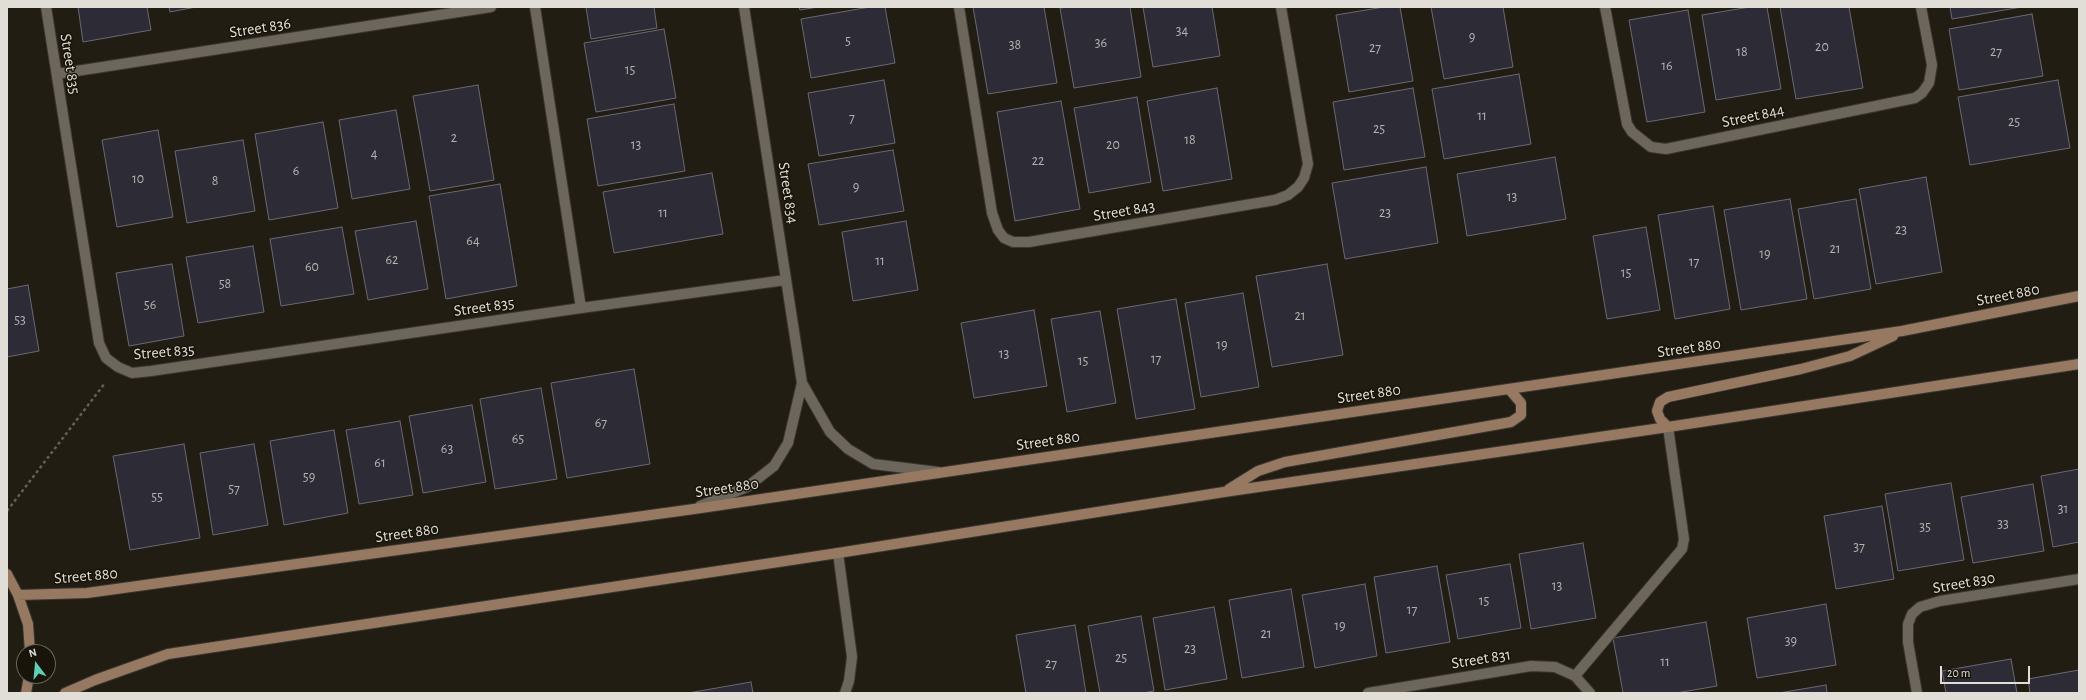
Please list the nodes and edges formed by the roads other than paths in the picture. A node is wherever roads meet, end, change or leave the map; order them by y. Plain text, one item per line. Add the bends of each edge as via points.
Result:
1 (46, 7) edge
2 (491, 7) edge
3 (535, 7) edge
4 (744, 7) edge
5 (959, 7) edge
6 (1281, 7) edge
7 (1605, 7) edge
8 (1921, 7) edge
9 (57, 74) junction
10 (786, 280) junction
11 (2079, 296) edge
12 (581, 308) junction
13 (1902, 331) junction
14 (2079, 364) edge
15 (802, 383) junction
16 (1509, 389) junction
17 (1668, 428) junction
18 (940, 472) junction
19 (1224, 492) junction
20 (694, 508) junction
21 (838, 553) junction
22 (7, 574) edge
23 (2079, 579) edge
24 (18, 595) junction
25 (29, 644) edge
26 (1575, 676) junction
27 (65, 693) edge
28 (845, 693) edge
29 (1368, 693) edge
30 (1590, 693) edge
31 (1916, 693) edge

1 - 9 street, Street 835
2 - 9 street, Street 836
3 - 12 street
4 - 10 street, Street 834
5 - 6 street, Street 843 via 992,213 998,230 1004,238 1013,242 1029,242 1275,200 1288,195 1298,187 1308,164
7 - 8 street, Street 844 via 1627,124 1632,132 1651,147 1666,149 1915,98 1922,93 1928,83 1932,65
9 - 12 street, Street 835 via 99,343 106,358 118,367 132,372 151,371
10 - 12 street, Street 835
10 - 15 street, Street 834
11 - 13 street, Street 880
13 - 16 street, Street 880
13 - 17 street via 1850,356 1668,398 1660,402 1657,412 1660,420
14 - 17 street
15 - 18 street, Street 834 via 830,432 848,449 874,464
15 - 20 street, Street 834 via 788,443 774,466 747,487
16 - 18 street, Street 880
16 - 19 street via 1521,403 1521,415 1511,422 1285,462 1258,472
17 - 19 street
17 - 26 street via 1684,539 1682,549
18 - 20 street, Street 880
19 - 21 street
20 - 24 street, Street 880 via 87,592
21 - 27 street via 168,654
21 - 28 street via 852,657
22 - 24 street
23 - 31 street, Street 830 via 1940,601 1920,607 1912,614 1908,624 1908,642
24 - 25 street via 28,624
26 - 29 street, Street 831 via 1555,667 1531,666
26 - 30 street, Street 831

